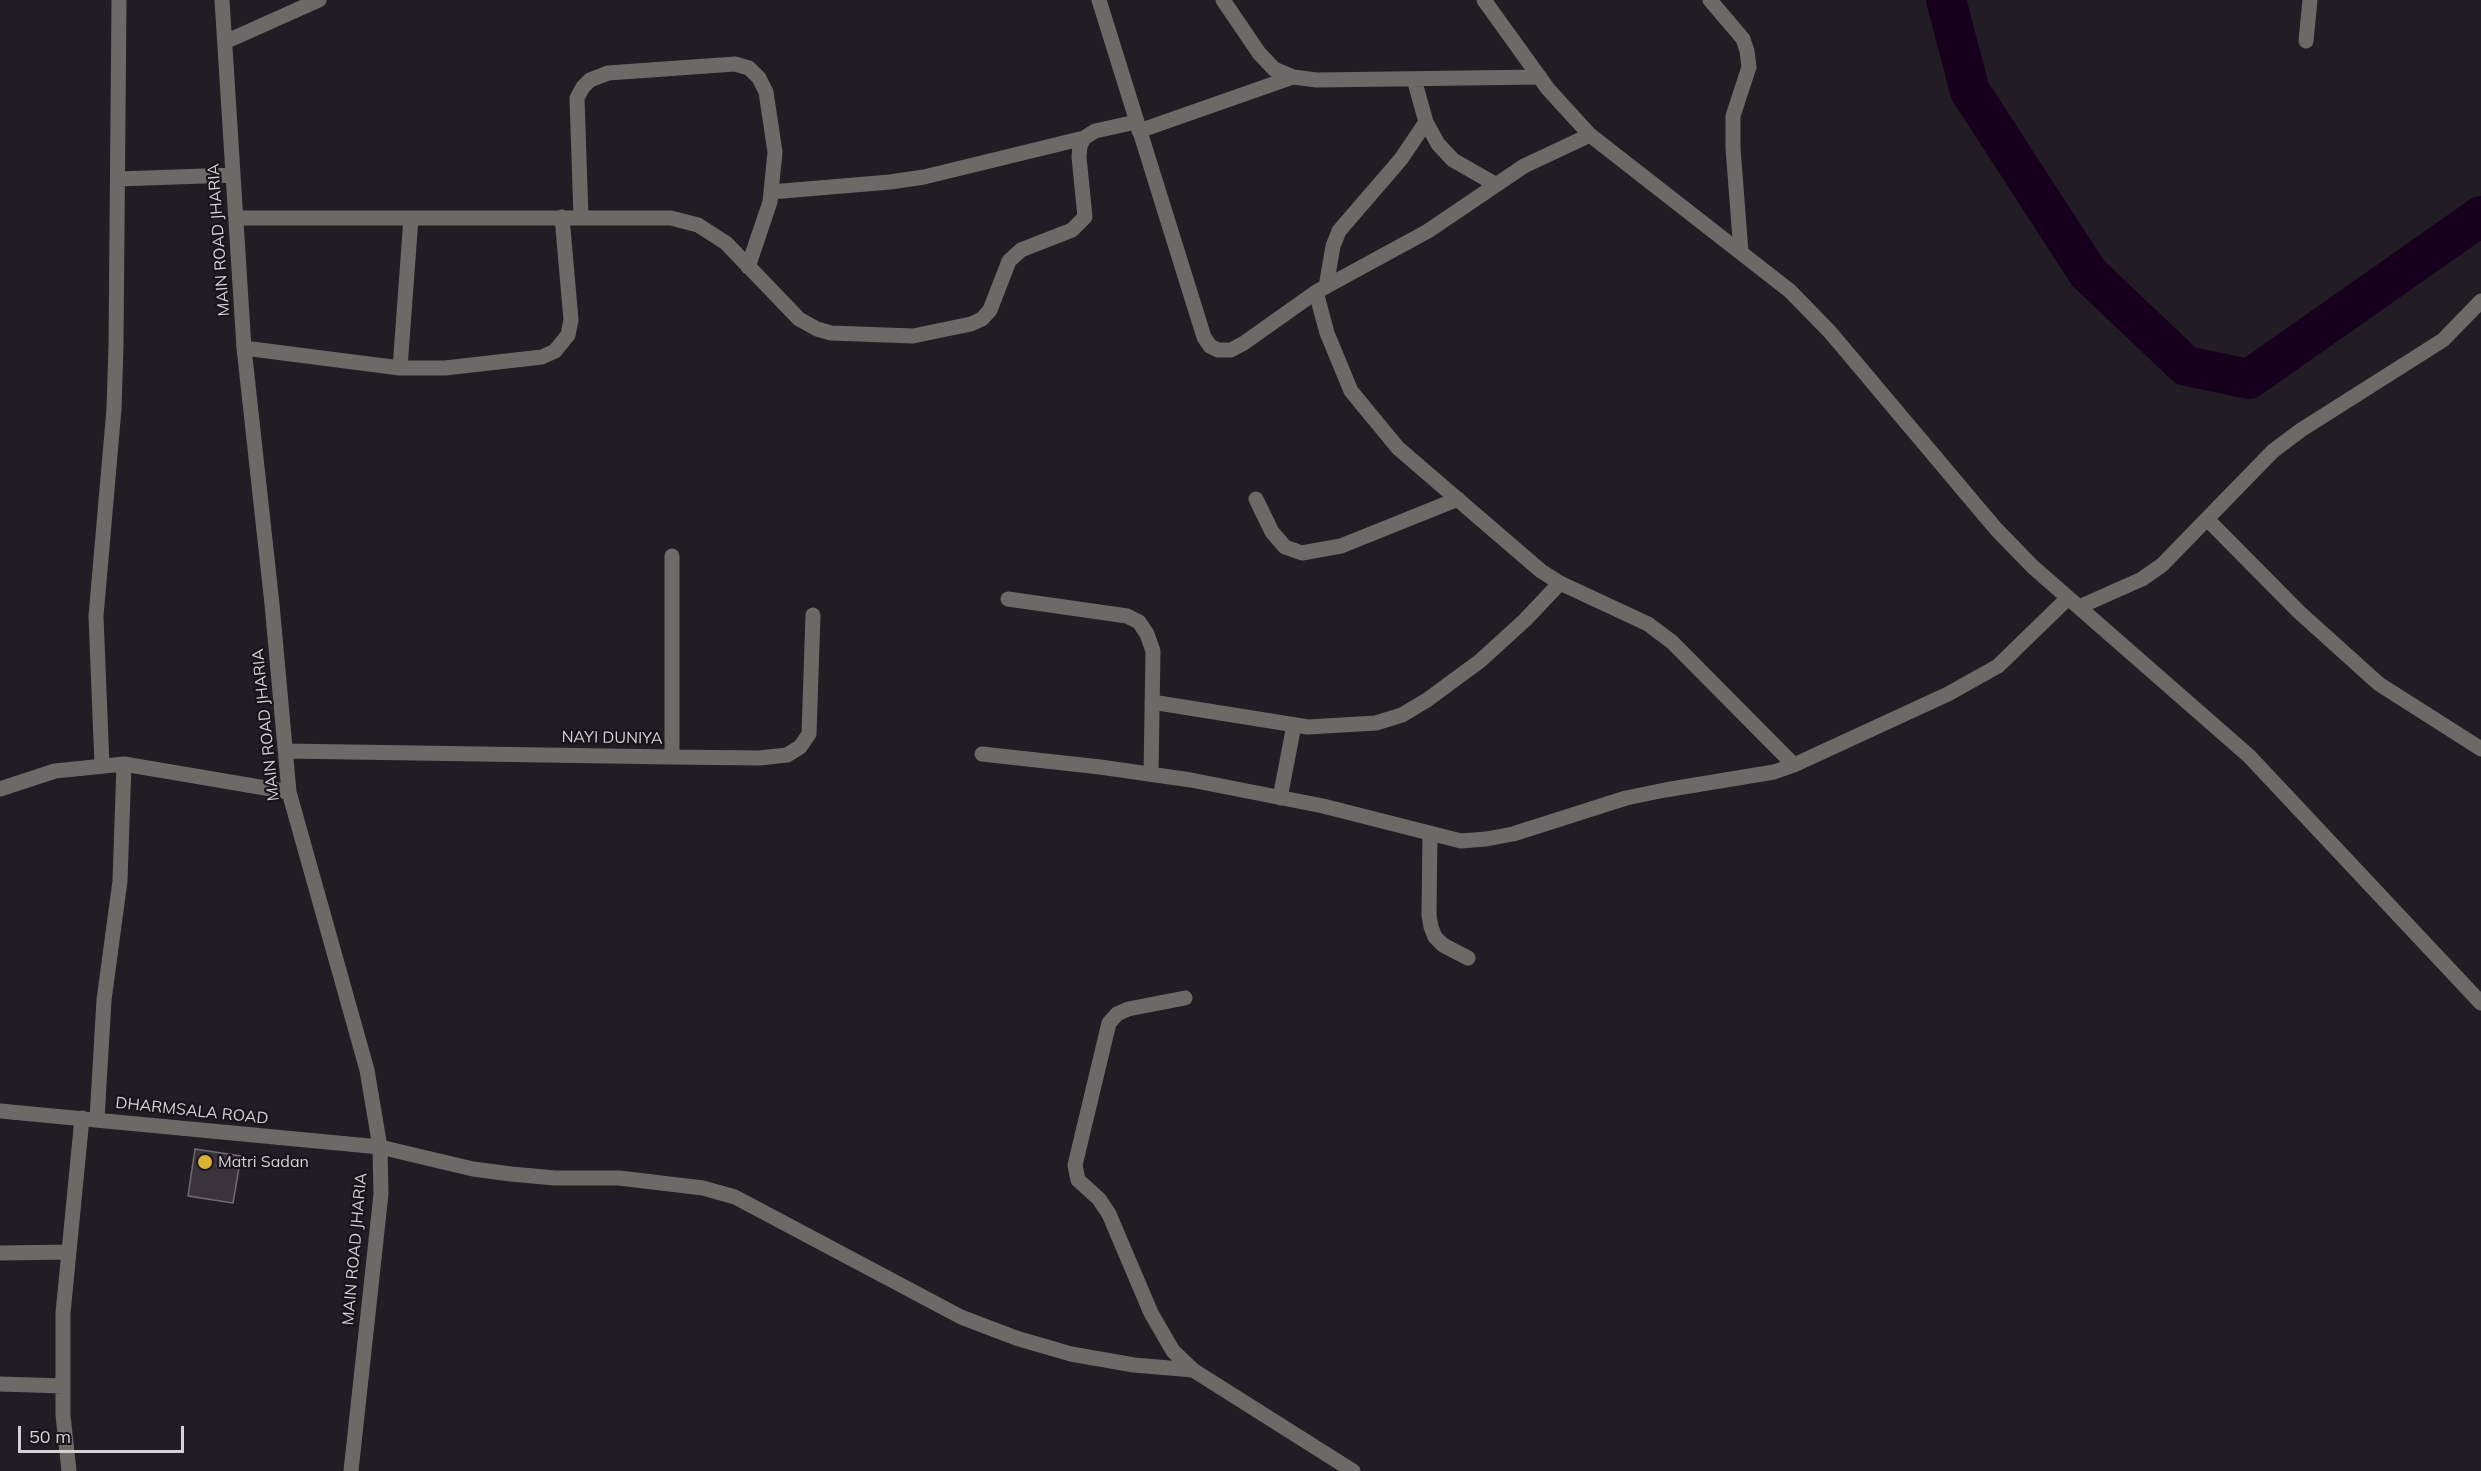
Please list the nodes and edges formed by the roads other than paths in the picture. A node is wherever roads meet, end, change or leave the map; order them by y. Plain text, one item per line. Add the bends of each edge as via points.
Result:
1 (119, 0) edge
2 (222, 0) edge
3 (319, 0) edge
4 (1100, 0) edge
5 (1223, 0) edge
6 (1484, 0) edge
7 (1710, 0) edge
8 (2310, 0) edge
9 (2306, 40) dead end
10 (225, 42) junction
11 (1293, 77) junction
12 (1540, 77) junction
13 (1414, 79) junction
14 (1426, 122) junction
15 (1138, 127) junction
16 (1590, 135) junction
17 (1084, 138) junction
18 (233, 175) junction
19 (118, 179) junction
20 (1495, 184) junction
21 (771, 192) junction
22 (562, 217) junction
23 (581, 217) junction
24 (236, 218) junction
25 (411, 218) junction
26 (1741, 252) junction
27 (748, 267) junction
28 (1321, 290) junction
29 (2481, 301) edge
30 (244, 348) junction
31 (400, 368) junction
32 (1256, 499) dead end
33 (1458, 499) junction
34 (2207, 519) junction
35 (672, 556) dead end
36 (1560, 583) junction
37 (1008, 599) dead end
38 (2074, 603) junction
39 (813, 615) dead end
40 (1152, 702) junction
41 (1294, 725) junction
42 (2481, 749) edge
43 (286, 752) junction
44 (982, 754) dead end
45 (672, 757) junction
46 (124, 764) junction
47 (102, 765) junction
48 (1794, 765) junction
49 (1151, 774) junction
50 (0, 789) edge
51 (289, 792) junction
52 (1280, 798) junction
53 (1430, 833) junction
54 (1468, 958) dead end
55 (1185, 998) dead end
56 (2481, 1003) edge
57 (0, 1111) edge
58 (89, 1119) junction
59 (380, 1147) junction
60 (69, 1252) junction
61 (0, 1253) edge
62 (1193, 1370) junction
63 (0, 1384) edge
64 (63, 1386) junction
65 (69, 1471) edge
66 (351, 1471) edge
67 (1353, 1471) edge

1 - 19 street
2 - 10 street, MAIN ROAD JHARIA
3 - 10 street
4 - 15 street
5 - 11 street via 1259,53 1274,69
6 - 12 street
7 - 26 street via 1743,39 1749,67 1733,116
8 - 9 street
10 - 18 street, MAIN ROAD JHARIA
11 - 13 street
11 - 15 street
12 - 13 street
12 - 16 street
13 - 14 street
14 - 20 street via 1453,160
14 - 28 street via 1401,159 1339,231
15 - 17 street via 1095,131
15 - 28 street via 1210,346 1231,350
16 - 20 street
16 - 26 street
17 - 21 street via 924,177
17 - 27 street via 1079,157 1085,217 1072,230 1021,250 1009,261 990,310 971,324 913,336 831,333 799,319
18 - 19 street
18 - 24 street, MAIN ROAD JHARIA
19 - 47 street via 114,409 96,616
20 - 28 street via 1428,231
21 - 23 street via 775,152 770,108 759,78 749,68 735,64 608,73 590,81 576,98
21 - 27 street
22 - 23 street
22 - 25 street
22 - 31 street via 571,320 568,335 555,351 542,357 445,368
23 - 27 street via 671,218 698,225 726,243
24 - 25 street
24 - 30 street, MAIN ROAD JHARIA
25 - 31 street
26 - 38 street via 1790,291 1830,332 1996,529
28 - 33 street via 1327,333 1351,391 1398,448
29 - 34 street via 2443,340 2283,444
30 - 31 street
30 - 43 street, MAIN ROAD JHARIA
32 - 33 street via 1272,532 1285,547 1302,553 1341,546
33 - 36 street
34 - 38 street via 2162,565 2142,579
34 - 42 street via 2299,612 2379,684
35 - 45 street
36 - 41 street via 1480,661 1402,715 1376,723
36 - 48 street via 1648,624 1672,642
37 - 40 street via 1127,616 1139,622 1153,651
38 - 48 street via 1998,666 1948,694
38 - 56 street via 2249,756
39 - 45 street, NAYI DUNIYA via 809,734 800,747 787,755 759,758
40 - 41 street
40 - 49 street
41 - 52 street
43 - 45 street, NAYI DUNIYA
43 - 51 street, MAIN ROAD JHARIA
44 - 49 street
46 - 47 street
46 - 51 street
46 - 58 street via 120,881
47 - 50 street via 55,771
48 - 53 street via 1774,772 1626,798 1513,834 1461,840
49 - 52 street
51 - 59 street, MAIN ROAD JHARIA via 367,1070
52 - 53 street
53 - 54 street via 1431,927 1443,945
55 - 62 street via 1128,1009 1109,1023 1075,1165 1078,1180 1109,1214 1161,1333
57 - 58 street, DHARMSALA ROAD
58 - 59 street, DHARMSALA ROAD
58 - 60 street
59 - 62 street, DHARMSALA ROAD via 473,1169 704,1188 735,1197 961,1317 1016,1338 1071,1354
59 - 66 street, MAIN ROAD JHARIA via 381,1194
60 - 61 street
60 - 64 street via 63,1313
62 - 67 street
63 - 64 street
64 - 65 street

